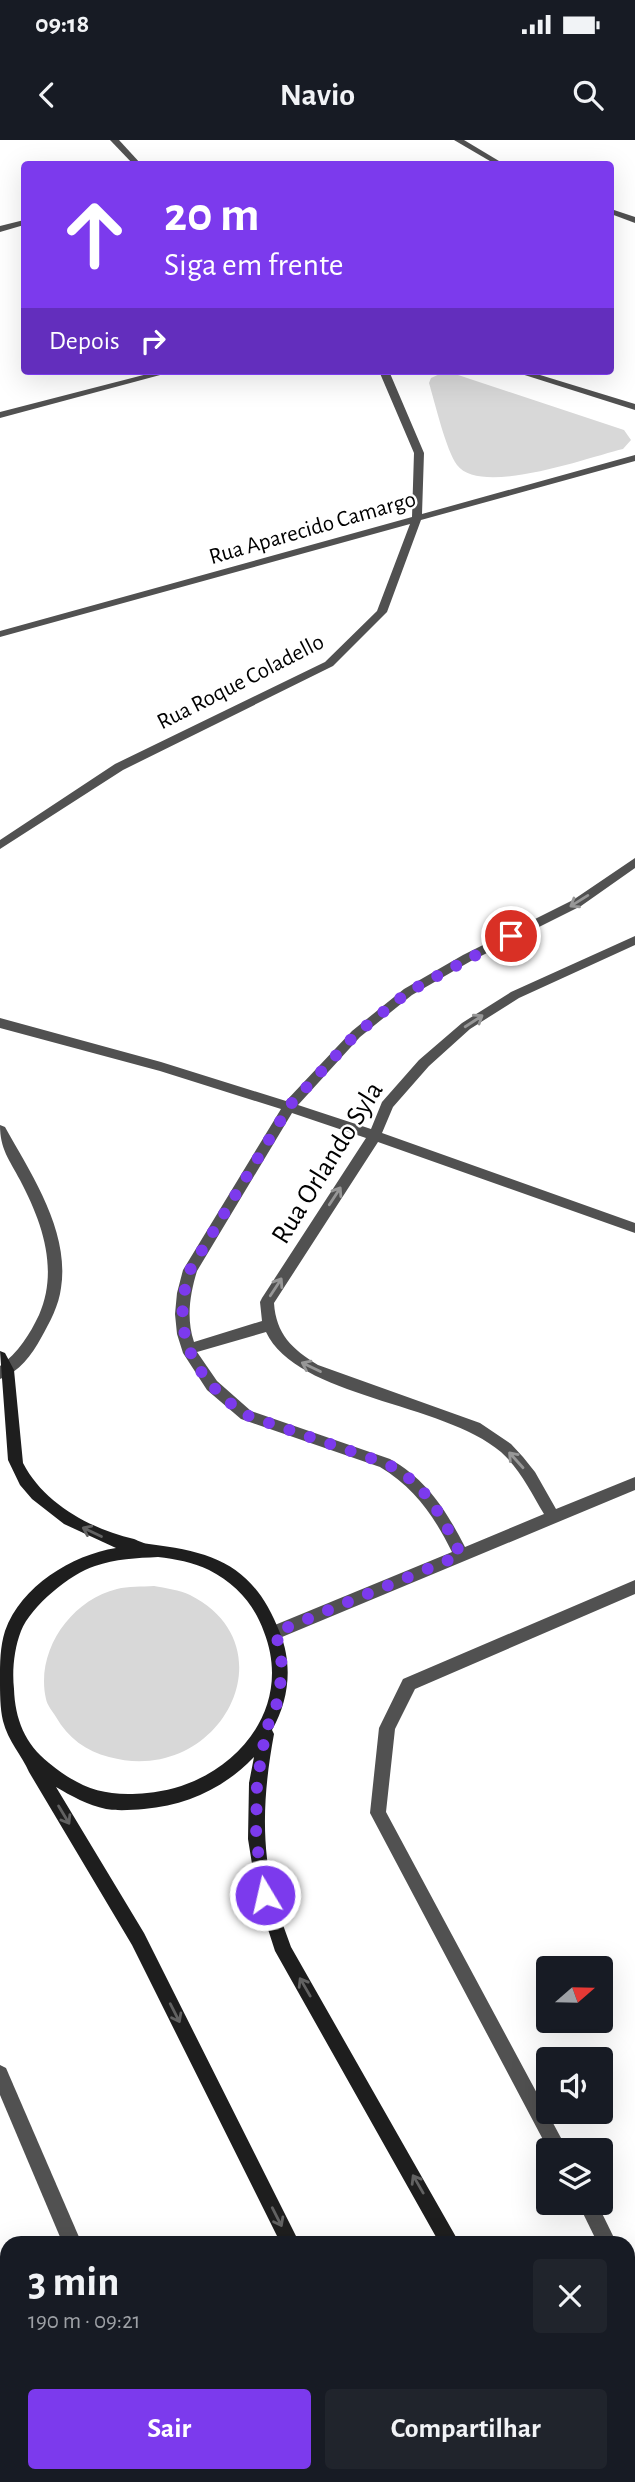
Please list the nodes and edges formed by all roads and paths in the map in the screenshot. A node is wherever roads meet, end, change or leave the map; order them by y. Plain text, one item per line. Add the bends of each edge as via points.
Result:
1 (114, 140) edge
2 (458, 140) edge
3 (133, 161) edge
4 (495, 161) edge
5 (614, 212) edge
6 (635, 220) edge
7 (21, 224) edge
8 (0, 229) edge
9 (155, 375) edge
10 (386, 375) edge
11 (530, 375) edge
12 (635, 407) edge
13 (0, 415) edge
14 (635, 458) edge
15 (417, 518) junction
16 (0, 634) edge
17 (0, 845) edge
18 (635, 862) edge
19 (635, 940) edge
20 (0, 1023) edge
21 (290, 1105) junction
22 (0, 1130) edge
23 (375, 1135) junction
24 (635, 1228) edge
25 (269, 1325) junction
26 (188, 1349) junction
27 (2, 1367) edge
28 (635, 1483) edge
29 (552, 1517) junction
30 (158, 1550) junction
31 (461, 1555) junction
32 (635, 1587) edge
33 (276, 1632) junction
34 (2, 1704) edge
35 (266, 1730) junction
36 (28, 1757) junction
37 (0, 2074) edge
38 (552, 2138) edge
39 (593, 2215) edge
40 (70, 2236) edge
41 (287, 2236) edge
42 (447, 2236) edge
43 (604, 2236) edge

1 - 3 street
2 - 4 street
5 - 6 street
7 - 8 street
9 - 13 street
10 - 15 street, Rua Roque Coladello via 419,453
11 - 12 street
14 - 15 street, Rua Aparecido Camargo
15 - 16 street, Rua Aparecido Camargo
15 - 17 street, Rua Roque Coladello via 383,611 329,664 120,767
18 -> 21 street via 577,903 408,992 356,1034
23 -> 19 street, Rua Orlando Syla via 387,1105 424,1062 466,1026 515,995
20 - 21 street
21 - 23 street
21 - 26 street via 190,1270 181,1309
22 - 27 street via 50,1231 55,1265 49,1307 35,1338
23 - 24 street
25 -> 23 street, Rua Orlando Syla via 267,1302
25 - 26 street
29 -> 25 street via 530,1476 491,1437 475,1427 313,1369 290,1355
26 - 31 street via 210,1385 246,1415 385,1463 413,1480 434,1503
30 -> 27 street via 118,1542 73,1523 32,1487 17,1466
28 - 29 street
29 - 31 street
30 - 33 street via 196,1557 231,1574 258,1600
30 - 34 street via 114,1553 73,1569 38,1596 13,1630 2,1670
31 - 33 street
32 - 38 street via 409,1684 387,1728 378,1813
33 - 35 street via 282,1665 279,1698
34 - 36 street
35 - 36 street via 238,1765 199,1790 153,1802 105,1801 63,1784
42 -> 35 street via 284,1951 265,1895 256,1839 257,1783
36 -> 41 street via 138,1939
37 - 40 street
39 - 43 street

